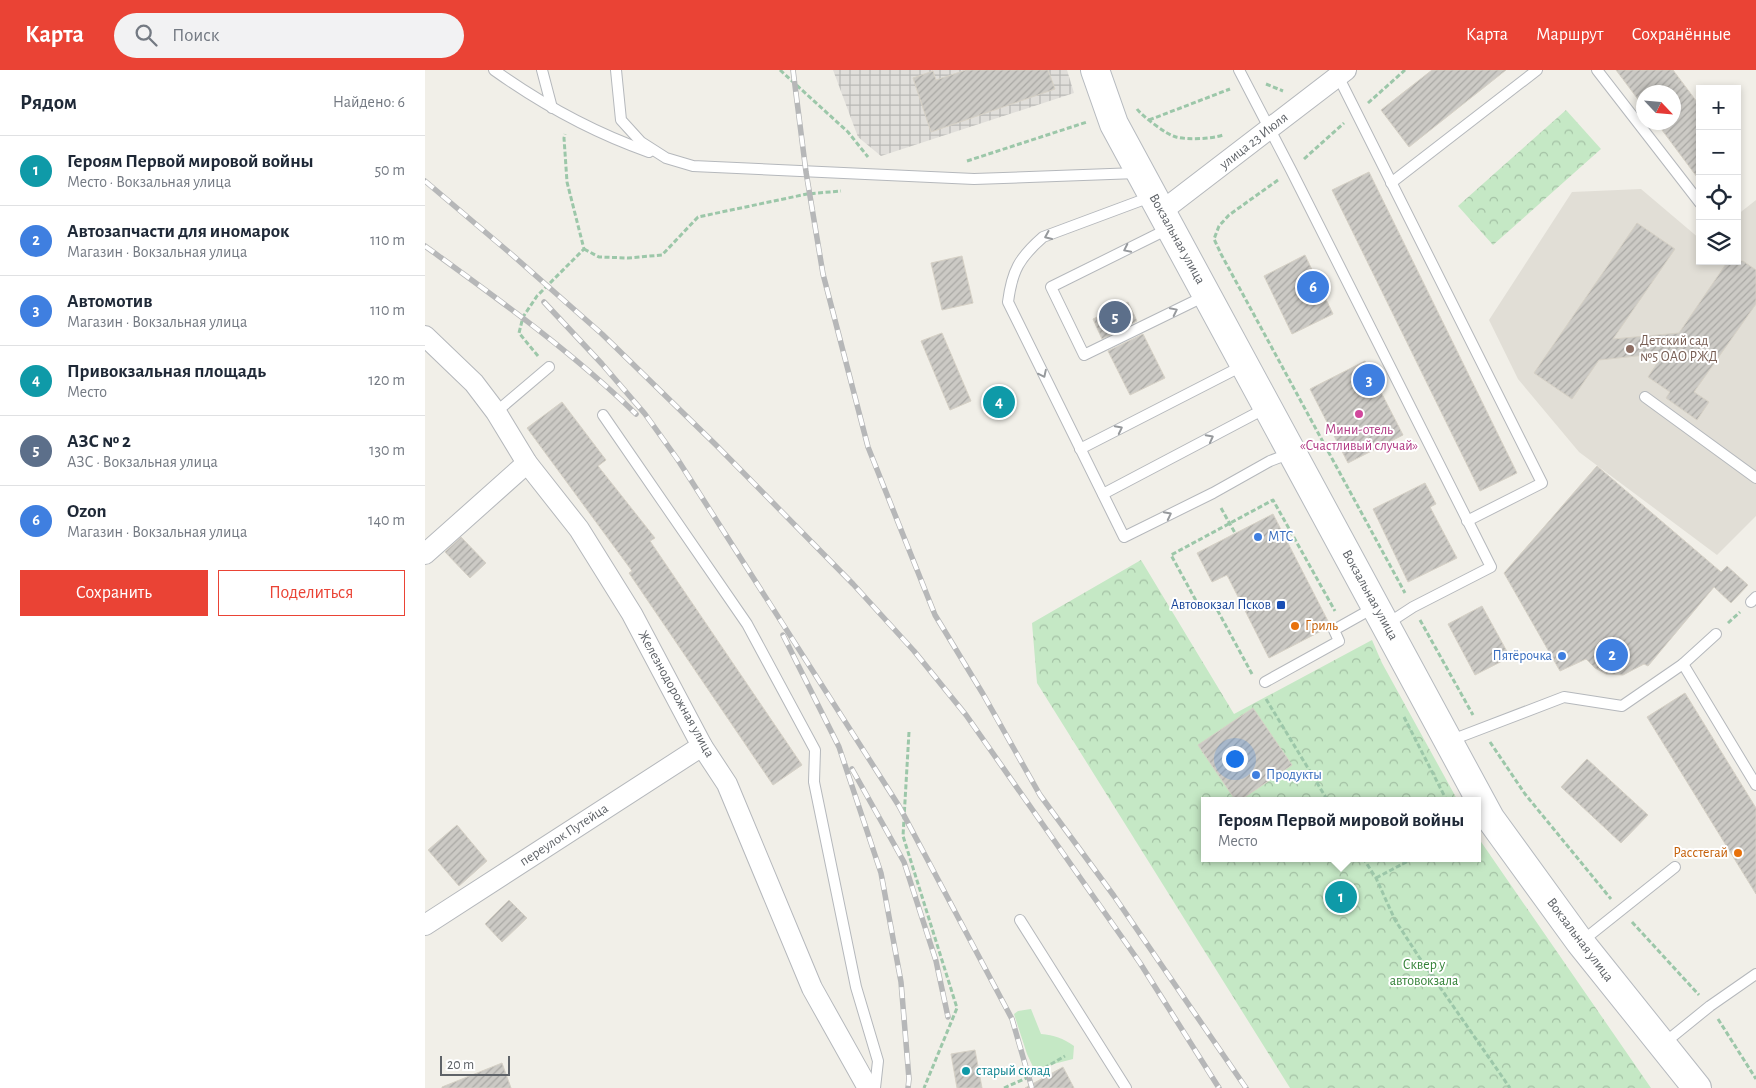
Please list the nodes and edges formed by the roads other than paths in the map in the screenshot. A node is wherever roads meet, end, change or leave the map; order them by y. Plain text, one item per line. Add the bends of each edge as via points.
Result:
1 (494, 70) edge
2 (542, 70) edge
3 (616, 70) edge
4 (1095, 70) edge
5 (1239, 70) edge
6 (1537, 70) edge
7 (1597, 70) edge
8 (1342, 73) edge
9 (552, 108) junction
10 (1270, 128) junction
11 (666, 158) junction
12 (1391, 183) junction
13 (1696, 198) edge
14 (1157, 202) junction
15 (1207, 294) junction
16 (425, 336) edge
17 (1245, 364) junction
18 (549, 367) road end
19 (1645, 397) dead end
20 (1268, 407) junction
21 (496, 412) junction
22 (603, 415) dead end
23 (1080, 449) junction
24 (1291, 452) junction
25 (527, 463) junction
26 (1756, 478) edge
27 (1103, 494) junction
28 (1467, 521) junction
29 (425, 554) edge
30 (1381, 616) junction
31 (1717, 634) road end
32 (1683, 664) junction
33 (1265, 682) dead end
34 (1448, 742) junction
35 (703, 746) junction
36 (1756, 785) edge
37 (1478, 797) edge
38 (1481, 802) edge
39 (1675, 867) dead end
40 (1020, 920) dead end
41 (425, 924) edge
42 (1580, 942) junction
43 (1756, 974) edge
44 (1663, 1044) junction
45 (868, 1088) edge
46 (875, 1088) edge
47 (1126, 1088) edge
48 (1697, 1088) edge

1 - 9 lane
2 - 9 lane
3 - 11 lane via 621,120 641,142
4 - 14 main road, Вокзальная улица via 1114,124
5 - 10 lane
6 - 12 lane
7 - 13 lane
8 - 10 street, улица 23 Июля
8 - 12 lane via 1356,113
9 - 11 lane via 620,142
10 - 14 street, улица 23 Июля
10 - 28 lane
11 - 14 lane via 693,166 974,179
12 - 28 lane via 1542,483
14 - 15 main road, Вокзальная улица
14 -> 15 lane via 1051,287 1084,355
14 -> 23 lane via 1094,218 1043,237 1018,264 1010,282 1007,302
15 - 17 main road, Вокзальная улица
16 - 21 street, Железнодорожная улица via 474,384
17 - 20 main road, Вокзальная улица
23 -> 17 lane
18 - 21 lane
19 - 26 lane
20 - 24 main road, Вокзальная улица
27 -> 20 lane
21 - 25 street, Железнодорожная улица
22 - 46 lane via 747,624 815,750 814,782 856,987 878,1061
23 - 27 lane
27 -> 24 lane via 1124,537
24 - 30 main road, Вокзальная улица
25 - 29 street
25 - 35 street, Железнодорожная улица via 579,528 627,606
28 - 30 lane via 1491,567 1413,607
30 - 33 lane via 1343,624 1334,630 1339,641
30 - 34 main road, Вокзальная улица
31 - 32 lane
32 - 34 lane via 1622,706 1564,696
32 - 36 lane
34 - 37 main road, Вокзальная улица
35 - 41 street, переулок Путейца
35 - 45 street, Железнодорожная улица via 727,784 812,988
38 - 42 main road, Вокзальная улица
39 - 42 lane
40 - 47 lane
42 - 44 main road, Вокзальная улица
43 - 44 lane
44 - 48 main road, Вокзальная улица

